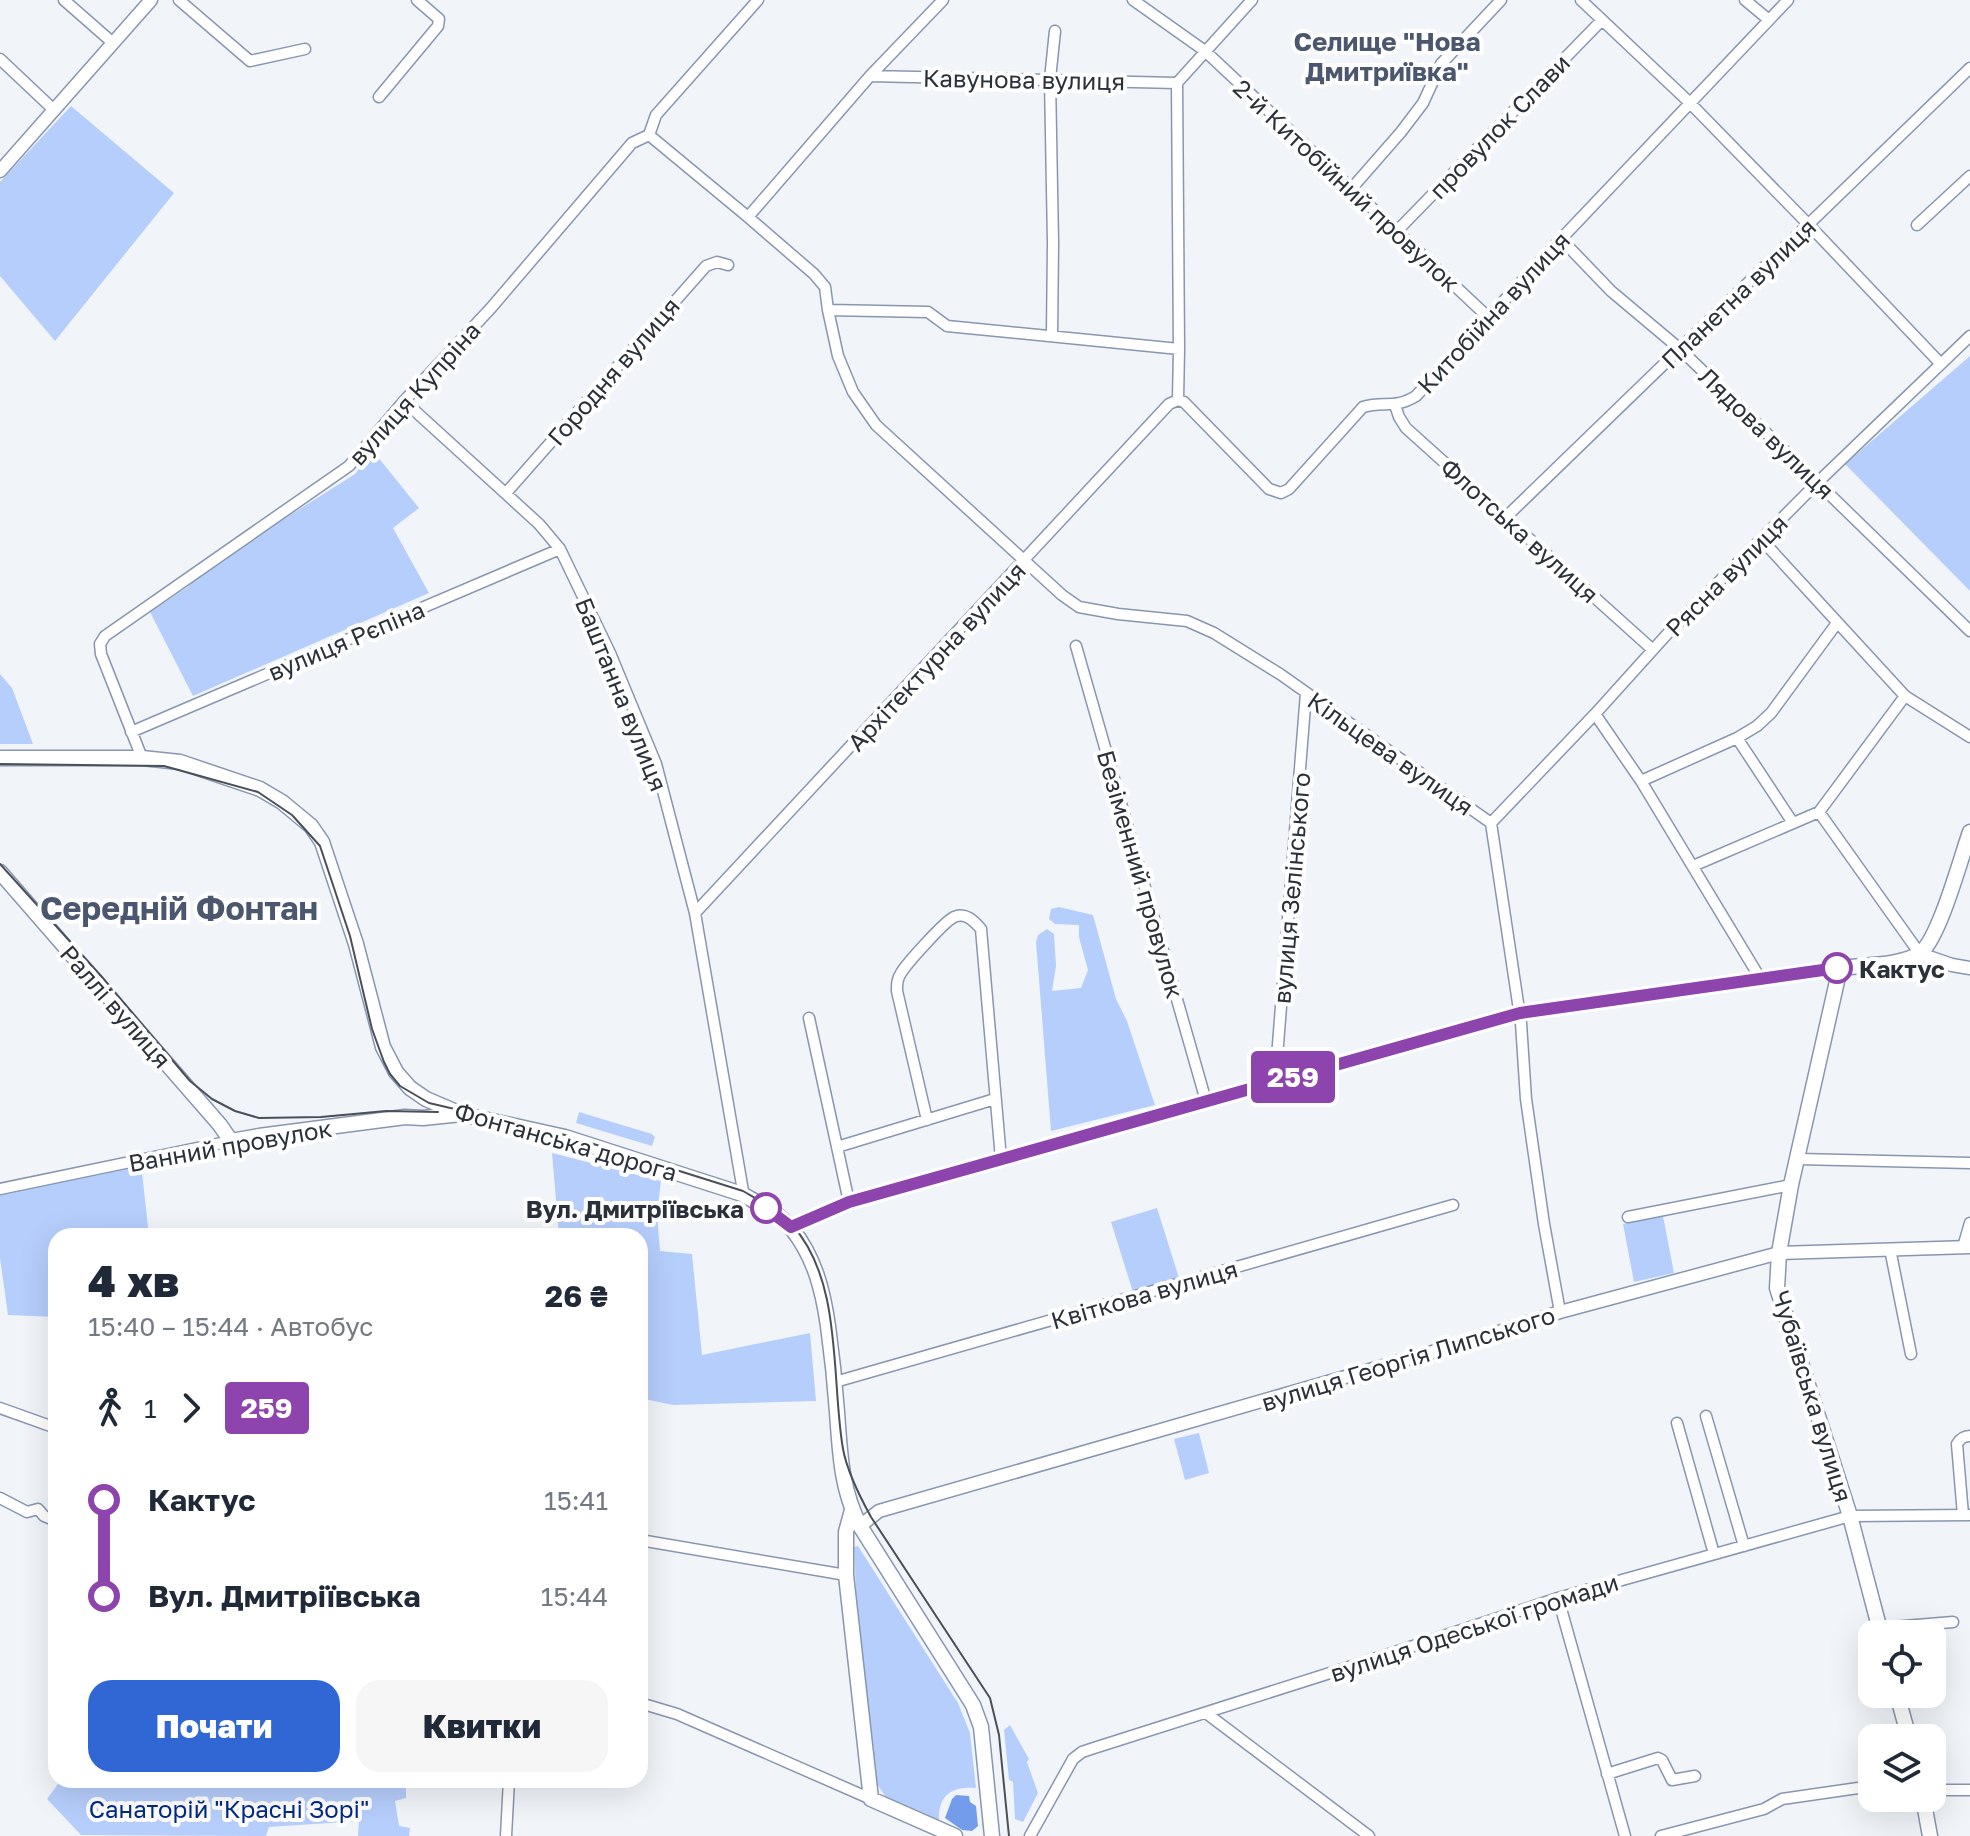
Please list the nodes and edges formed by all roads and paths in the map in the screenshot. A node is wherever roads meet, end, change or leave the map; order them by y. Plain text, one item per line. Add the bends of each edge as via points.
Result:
1 (64, 0) edge
2 (151, 0) edge
3 (179, 0) edge
4 (417, 0) edge
5 (758, 0) edge
6 (943, 0) edge
7 (1133, 0) edge
8 (1252, 0) edge
9 (1501, 0) edge
10 (1581, 0) edge
11 (1745, 0) edge
12 (1788, 0) edge
13 (1602, 20) junction
14 (1769, 20) junction
15 (1055, 31) dead end
16 (113, 43) junction
17 (305, 49) dead end
18 (1205, 51) junction
19 (0, 59) edge
20 (1970, 68) edge
21 (870, 76) junction
22 (1050, 79) junction
23 (1177, 83) junction
24 (379, 97) dead end
25 (1689, 102) junction
26 (54, 110) junction
27 (649, 135) junction
28 (0, 171) edge
29 (1970, 176) edge
30 (1352, 188) junction
31 (748, 217) junction
32 (1808, 224) junction
33 (1917, 225) dead end
34 (1396, 232) junction
35 (1561, 239) junction
36 (728, 265) dead end
37 (828, 310) junction
38 (1489, 318) junction
39 (1052, 336) junction
40 (1970, 336) edge
41 (828, 347) dead end
42 (1179, 349) junction
43 (1680, 349) junction
44 (838, 356) junction
45 (1940, 363) junction
46 (1178, 400) junction
47 (404, 401) junction
48 (1395, 405) junction
49 (1818, 482) junction
50 (506, 493) junction
51 (1506, 517) junction
52 (1761, 539) junction
53 (560, 549) junction
54 (1024, 561) junction
55 (1837, 623) junction
56 (1970, 631) edge
57 (1076, 646) dead end
58 (1653, 650) junction
59 (1306, 693) junction
60 (1905, 696) junction
61 (1595, 714) junction
62 (131, 732) junction
63 (1970, 737) edge
64 (1737, 738) junction
65 (0, 758) edge
66 (27, 758) junction
67 (142, 758) junction
68 (0, 768) edge
69 (1641, 781) junction
70 (1819, 812) junction
71 (1491, 823) junction
72 (1793, 823) junction
73 (1970, 832) edge
74 (1693, 866) junction
75 (0, 872) edge
76 (695, 913) junction
77 (1920, 954) junction
78 (1840, 968) junction
79 (1970, 968) edge
80 (1760, 978) junction
81 (1520, 1013) junction
82 (809, 1018) dead end
83 (1275, 1082) junction
84 (417, 1093) junction
85 (995, 1099) junction
86 (1206, 1101) junction
87 (461, 1114) junction
88 (405, 1117) junction
89 (927, 1120) junction
90 (231, 1141) junction
91 (837, 1147) junction
92 (1001, 1159) junction
93 (1798, 1159) junction
94 (1970, 1163) edge
95 (1791, 1185) junction
96 (0, 1189) edge
97 (742, 1194) junction
98 (849, 1202) junction
99 (1453, 1205) dead end
100 (1628, 1217) dead end
101 (1970, 1223) edge
102 (791, 1227) junction
103 (1967, 1247) edge
104 (1890, 1249) junction
105 (1779, 1253) junction
106 (1560, 1312) junction
107 (1911, 1354) dead end
108 (835, 1382) junction
109 (0, 1408) edge
110 (1706, 1416) dead end
111 (1677, 1423) dead end
112 (48, 1425) edge
113 (1970, 1436) edge
114 (0, 1498) edge
115 (1966, 1515) edge
116 (1850, 1516) junction
117 (48, 1518) edge
118 (857, 1532) junction
119 (648, 1541) edge
120 (1744, 1546) junction
121 (1714, 1554) junction
122 (846, 1575) junction
123 (1558, 1598) junction
124 (1877, 1620) edge
125 (1953, 1622) dead end
126 (1946, 1623) edge
127 (648, 1705) edge
128 (1206, 1713) junction
129 (1607, 1774) junction
130 (1695, 1776) dead end
131 (509, 1788) edge
132 (1858, 1788) edge
133 (1946, 1790) edge
134 (1970, 1790) edge
135 (871, 1799) junction
136 (1926, 1812) edge
137 (506, 1836) edge
138 (955, 1836) edge
139 (992, 1836) edge
140 (1030, 1836) edge
141 (1369, 1836) edge
142 (1625, 1836) edge
143 (1661, 1836) edge
144 (1930, 1836) edge

1 - 16 street
2 - 16 street
3 - 17 street via 250,61
4 - 24 street via 439,19 438,26
5 - 27 street, вулиця Купріна via 656,115
6 - 21 street
7 - 18 street, 2-й Китобійний провулок
8 - 18 street
9 - 30 street via 1441,64 1423,103
10 - 13 street
11 - 14 street
12 - 14 street, Китобійна вулиця
13 - 25 street
13 - 34 street, провулок Слави
14 - 25 street, Китобійна вулиця
15 - 22 street
16 - 26 street
18 - 23 street
18 - 30 street, 2-й Китобійний провулок
19 - 26 street
20 - 32 street, Планетна вулиця
21 - 22 street, Кавунова вулиця
21 - 31 street
22 - 23 street, Кавунова вулиця
22 - 39 street
23 - 42 street
25 - 32 street
25 - 35 street, Китобійна вулиця
26 - 28 street
27 - 31 street
27 - 47 street, вулиця Купріна via 632,143
29 - 33 street
30 - 34 street, 2-й Китобійний провулок
31 - 37 street via 814,274 825,287
32 - 43 street, Планетна вулиця
32 - 45 street
34 - 38 street, 2-й Китобійний провулок
35 - 38 street, Китобійна вулиця
35 - 43 street, Лядова вулиця via 1611,291
36 - 50 street, Городня вулиця via 706,266
37 - 39 street via 928,312 947,326
37 - 44 street
38 - 48 street, Китобійна вулиця via 1416,396
39 - 42 street
40 - 45 street, Рясна вулиця
41 - 44 street
42 - 46 street
43 - 49 street, Лядова вулиця
43 - 51 street, Планетна вулиця
44 - 54 street, Кільцева вулиця via 853,392 876,425
45 - 49 street, Рясна вулиця
46 - 48 street, Китобійна вулиця via 1269,489 1281,493 1363,407
46 - 54 street, Архітектурна вулиця
47 - 50 street, Баштанна вулиця
47 - 62 street, вулиця Купріна via 349,466 105,636 101,654
48 - 51 street, Флотська вулиця via 1406,428
49 - 52 street, Рясна вулиця
49 - 56 street, Лядова вулиця
50 - 53 street, Баштанна вулиця
51 - 58 street, Флотська вулиця
52 - 55 street
52 - 58 street, Рясна вулиця
53 - 62 street, вулиця Рєпіна
53 - 76 street, Баштанна вулиця via 656,764
54 - 59 street, Кільцева вулиця via 1079,607 1187,621
54 - 76 street, Архітектурна вулиця
55 - 60 street
55 - 64 street via 1771,713
57 - 86 street, Безіменний провулок
58 - 61 street, Рясна вулиця
59 - 71 street, Кільцева вулиця
59 - 83 street, вулиця Зелінського
60 - 63 street
60 - 70 street
61 - 69 street
61 - 71 street, Рясна вулиця
62 - 67 street, вулиця Купріна
64 - 69 street
64 - 72 street
65 - 66 main road, Фонтанська дорога
66 - 67 main road, Фонтанська дорога
66 - 68 main road
67 - 84 main road, Фонтанська дорога via 180,762 260,789 311,826 322,842 351,929 383,1047 396,1072
69 - 74 street
70 - 72 street
70 - 77 street
71 - 81 street, Кільцева вулиця
72 - 74 street
73 - 77 main road via 1934,935
74 - 80 street
75 - 90 main road, Раллі вулиця
76 - 97 street, Баштанна вулиця
77 - 78 main road
77 - 79 street
78 - 80 street
78 - 93 main road, Чубаївська вулиця
80 - 81 street
81 - 83 street
81 - 106 street, Кільцева вулиця via 1526,1099
82 - 91 street
83 - 86 street
84 - 87 main road, Фонтанська дорога
84 - 88 main road via 419,1109
85 - 89 street
85 - 89 street via 981,929 972,919 954,917 897,980
85 - 92 street
86 - 92 street
87 - 88 main road, Ванний провулок
87 - 97 main road, Фонтанська дорога via 565,1137
88 - 90 main road, Ванний провулок
89 - 91 street
90 - 96 street, Ванний провулок
91 - 98 street
92 - 98 street
93 - 94 street
93 - 95 main road, Чубаївська вулиця
95 - 100 street
95 - 105 main road, Чубаївська вулиця
97 - 102 main road, Фонтанська дорога
98 - 102 street
99 - 108 street, Квіткова вулиця
101 - 103 street
102 - 108 main road, Фонтанська дорога via 815,1266 823,1293
103 - 104 street, вулиця Георгія Липського
104 - 105 street, вулиця Георгія Липського
104 - 107 street
105 - 106 street, вулиця Георгія Липського
105 - 116 main road, Чубаївська вулиця via 1777,1288
106 - 118 street, вулиця Георгія Липського via 879,1511
108 - 118 main road, Фонтанська дорога via 843,1479
109 - 112 street
110 - 120 street
111 - 121 street
113 - 115 street via 1957,1444
114 - 117 street via 27,1512 38,1509
115 - 116 street, вулиця Одеської громади
116 - 120 street, вулиця Одеської громади
116 - 124 main road, Чубаївська вулиця
118 - 122 main road, Фонтанська дорога
118 - 139 main road via 973,1705 981,1727
119 - 122 street
120 - 121 street, вулиця Одеської громади
121 - 123 street, вулиця Одеської громади
122 - 135 main road, Фонтанська дорога
123 - 128 street, вулиця Одеської громади
123 - 129 street
125 - 126 street
127 - 135 street
128 - 140 street, вулиця Одеської громади via 1082,1752 1066,1769
128 - 141 street
129 - 130 street via 1658,1758 1672,1780
129 - 142 street
131 - 137 street
132 - 143 street via 1782,1799 1764,1809
133 - 134 street
135 - 138 main road
136 - 144 main road

